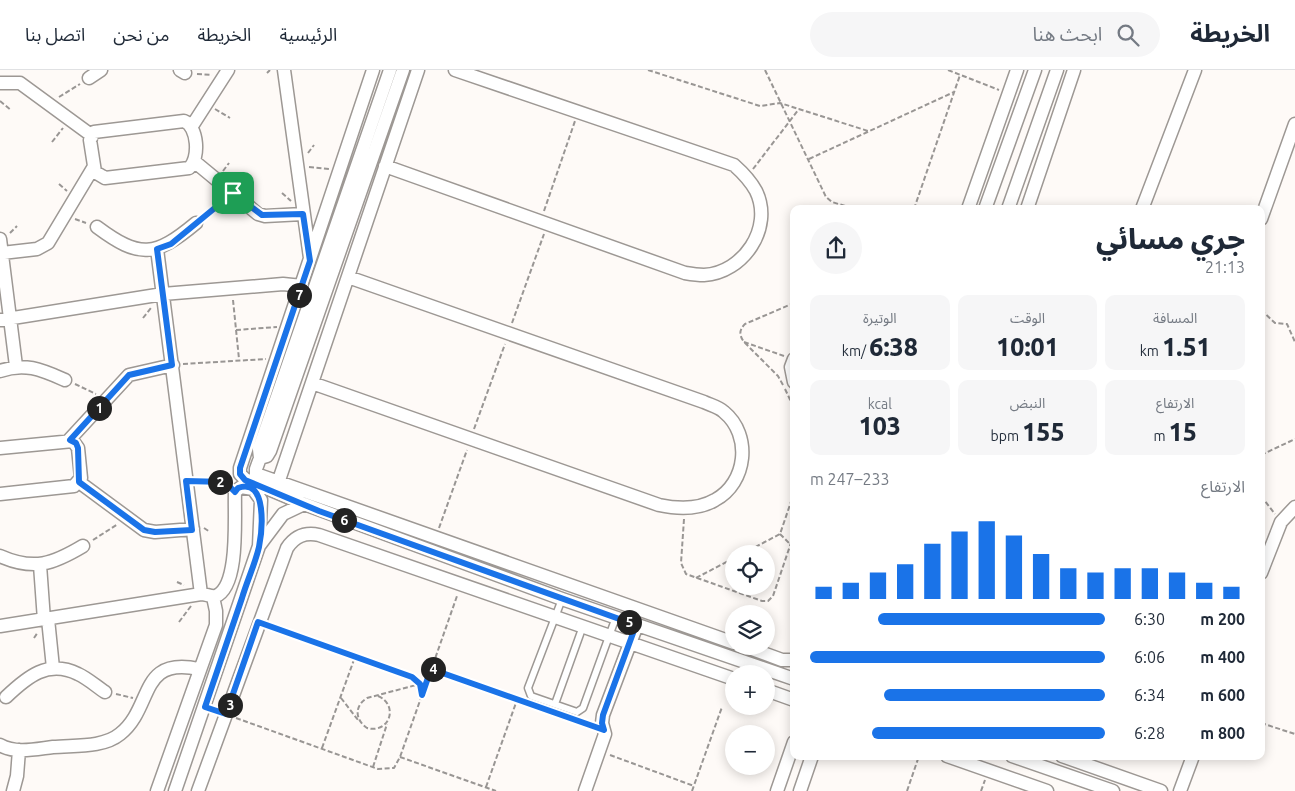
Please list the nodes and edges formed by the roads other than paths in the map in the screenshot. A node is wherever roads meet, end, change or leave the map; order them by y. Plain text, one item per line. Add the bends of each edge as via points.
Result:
1 (100, 70) edge
2 (284, 70) edge
3 (373, 70) edge
4 (390, 70) edge
5 (403, 70) edge
6 (418, 70) edge
7 (455, 70) edge
8 (1017, 70) edge
9 (1035, 70) edge
10 (1057, 70) edge
11 (1074, 70) edge
12 (1195, 70) edge
13 (226, 73) edge
14 (89, 78) road end
15 (0, 83) edge
16 (1295, 124) edge
17 (192, 126) junction
18 (91, 135) junction
19 (195, 162) junction
20 (385, 166) junction
21 (93, 168) junction
22 (362, 169) junction
23 (969, 205) edge
24 (986, 205) edge
25 (1009, 205) edge
26 (1028, 205) edge
27 (1144, 205) edge
28 (1265, 208) edge
29 (303, 214) junction
30 (196, 223) road end
31 (97, 227) road end
32 (0, 239) edge
33 (157, 249) junction
34 (2, 254) junction
35 (310, 261) junction
36 (348, 277) junction
37 (302, 286) junction
38 (163, 294) junction
39 (317, 317) junction
40 (5, 319) edge
41 (331, 322) junction
42 (172, 365) junction
43 (16, 366) junction
44 (0, 371) edge
45 (65, 380) road end
46 (312, 383) junction
47 (70, 440) junction
48 (0, 448) edge
49 (260, 458) junction
50 (79, 482) junction
51 (278, 483) junction
52 (0, 494) edge
53 (304, 504) junction
54 (1295, 508) edge
55 (192, 530) junction
56 (414, 544) junction
57 (84, 546) road end
58 (259, 546) junction
59 (0, 556) edge
60 (1265, 563) edge
61 (40, 565) junction
62 (408, 565) junction
63 (207, 595) junction
64 (562, 598) junction
65 (556, 616) junction
66 (616, 617) junction
67 (46, 620) junction
68 (636, 625) junction
69 (0, 626) edge
70 (583, 626) junction
71 (610, 635) junction
72 (725, 640) edge
73 (630, 642) junction
74 (768, 655) edge
75 (790, 660) edge
76 (53, 668) junction
77 (199, 669) junction
78 (790, 671) edge
79 (779, 674) junction
80 (725, 676) edge
81 (790, 678) edge
82 (105, 692) road end
83 (775, 693) edge
84 (6, 697) dead end
85 (790, 699) edge
86 (555, 704) junction
87 (0, 745) edge
88 (19, 750) junction
89 (790, 754) edge
90 (811, 760) edge
91 (971, 760) edge
92 (1022, 760) edge
93 (1074, 760) edge
94 (1192, 760) edge
95 (1096, 788) edge
96 (13, 791) edge
97 (157, 791) edge
98 (176, 791) edge
99 (198, 791) edge
100 (585, 791) edge
101 (777, 791) edge
102 (800, 791) edge
103 (1047, 791) edge
104 (1113, 791) edge
105 (1161, 791) edge
106 (1180, 791) edge

1 - 14 street
2 - 29 street
3 - 35 street
4 - 22 street
5 - 22 street
6 - 20 street
7 - 20 street via 734,165 747,176 757,193 761,211 759,230 751,248 739,262 722,271 704,275 685,273
8 - 23 street
9 - 24 street
10 - 25 street
11 - 26 street
12 - 27 street
13 - 17 street
15 - 18 street via 20,83
16 - 28 street
17 - 18 street via 184,121 94,132
17 - 19 street
18 - 21 street
19 - 21 street via 189,168 105,178 97,175
19 - 29 street via 262,215
20 - 36 street
21 - 34 street via 51,239 43,246
22 - 39 street
22 - 49 street via 259,449
29 - 35 street
30 - 33 street via 171,244
31 - 33 street via 123,246 139,250
32 - 34 street
33 - 38 street
34 - 40 street
35 - 37 street
36 - 41 street
36 - 46 street via 724,411 740,435 742,457 736,479 728,491 702,506 659,505
37 - 38 street via 283,284
37 - 53 street via 240,471 245,480
38 - 40 street
38 - 42 street
39 - 41 street
39 - 49 street via 270,451
40 - 43 street
41 - 46 street
42 - 47 street via 134,372
42 - 55 street
43 - 44 street
43 - 45 street via 33,367
46 - 51 street
47 - 48 street
47 - 50 street via 78,448
49 - 51 street via 256,474
50 - 52 street via 74,486
50 - 55 street via 148,532
51 - 72 street
53 - 56 street
53 - 58 street via 283,514
54 - 60 street via 1281,522
55 - 63 street
56 - 62 street
56 - 64 street
57 - 61 street via 55,562
58 - 63 street via 259,495 246,486 238,488 235,492 230,579 225,588
58 - 98 street
59 - 61 street via 23,564
61 - 67 street
62 - 65 street
62 - 99 street via 319,535 302,535 291,542 258,622
63 - 67 street
63 - 77 street via 216,611 216,625
64 - 65 lane
64 - 66 street
65 - 70 street
65 - 86 lane via 528,693
66 - 68 street
66 - 71 lane
67 - 69 street
67 - 76 street
68 - 73 street
68 - 79 street
70 - 71 street
70 - 86 lane
71 - 73 street
71 - 86 lane via 583,708 577,712
73 - 80 street
73 - 100 street via 603,715 604,730
74 - 75 street
76 - 82 street via 80,674
76 - 84 street via 28,676
77 - 88 street via 176,666 157,675 130,724 106,742
77 - 97 street
78 - 79 street
79 - 81 street
83 - 85 street
87 - 88 street
88 - 96 street
89 - 101 street
90 - 102 street
91 - 103 street
92 - 95 street
93 - 105 street
94 - 106 street
95 - 104 street

